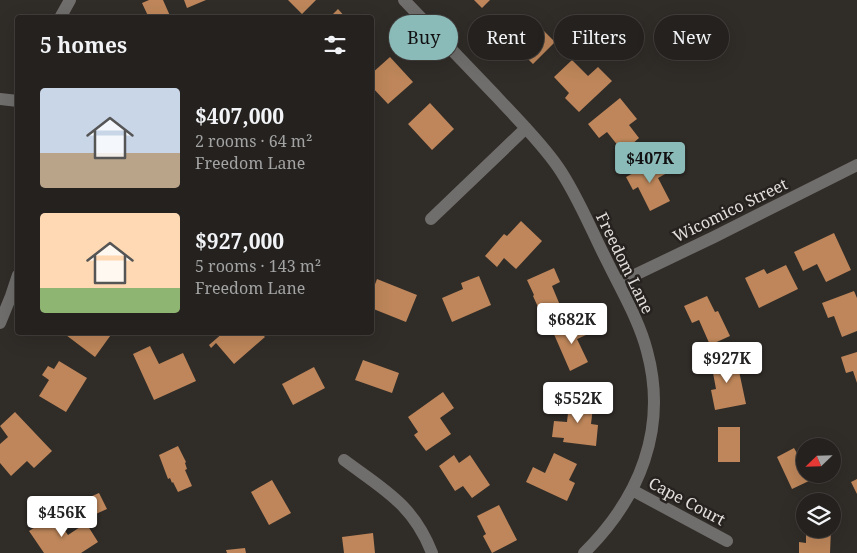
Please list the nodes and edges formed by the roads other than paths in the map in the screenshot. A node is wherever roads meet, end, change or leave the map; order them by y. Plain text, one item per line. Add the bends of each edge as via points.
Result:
1 (70, 0) edge
2 (404, 0) edge
3 (62, 15) edge
4 (0, 99) edge
5 (15, 101) edge
6 (526, 128) junction
7 (857, 165) edge
8 (430, 219) dead end
9 (618, 283) junction
10 (15, 286) edge
11 (0, 323) edge
12 (344, 460) dead end
13 (632, 490) junction
14 (727, 541) dead end
15 (432, 553) edge
16 (584, 553) edge

1 - 3 street
2 - 6 street, Freedom Lane
4 - 5 street
6 - 8 street
6 - 9 street, Freedom Lane via 558,167
7 - 9 street, Wicomico Street
9 - 13 street, Freedom Lane via 647,350 655,405 644,465
10 - 11 street
12 - 15 street via 381,486 406,509 420,527
13 - 14 street, Cape Court
13 - 16 street, Freedom Lane via 613,521

